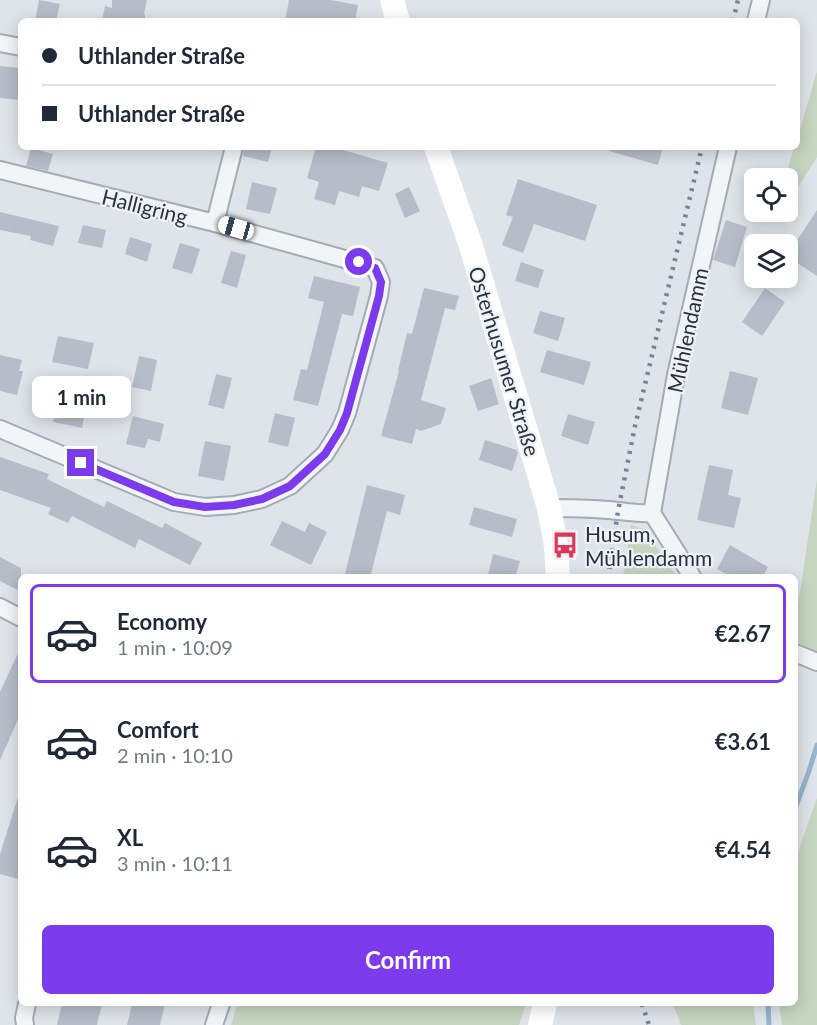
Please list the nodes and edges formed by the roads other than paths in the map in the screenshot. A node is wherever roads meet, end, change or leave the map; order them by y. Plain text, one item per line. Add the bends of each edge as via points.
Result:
1 (392, 0) edge
2 (761, 0) edge
3 (397, 18) edge
4 (757, 18) edge
5 (0, 43) edge
6 (18, 46) edge
7 (233, 150) edge
8 (437, 150) edge
9 (727, 150) edge
10 (0, 170) edge
11 (215, 223) junction
12 (0, 429) edge
13 (549, 508) junction
14 (652, 513) junction
15 (558, 574) edge
16 (690, 574) edge
17 (0, 607) edge
18 (18, 616) edge
19 (798, 654) edge
20 (817, 662) edge
21 (27, 1006) edge
22 (219, 1006) edge
23 (545, 1006) edge
24 (25, 1025) edge
25 (214, 1025) edge
26 (540, 1025) edge

1 - 3 street
2 - 4 street
5 - 6 street
7 - 11 street, Halligring
8 - 13 street, Osterhusumer Straße via 470,243
9 - 14 street, Mühlendamm via 676,375
10 - 11 street, Halligring
11 - 12 street via 375,268 381,282 379,296 347,413 325,454 290,486 262,499 205,507 174,502
13 - 14 street
13 - 15 street, Osterhusumer Straße
14 - 16 street
17 - 18 street
19 - 20 street
21 - 24 street
22 - 25 street
23 - 26 street

